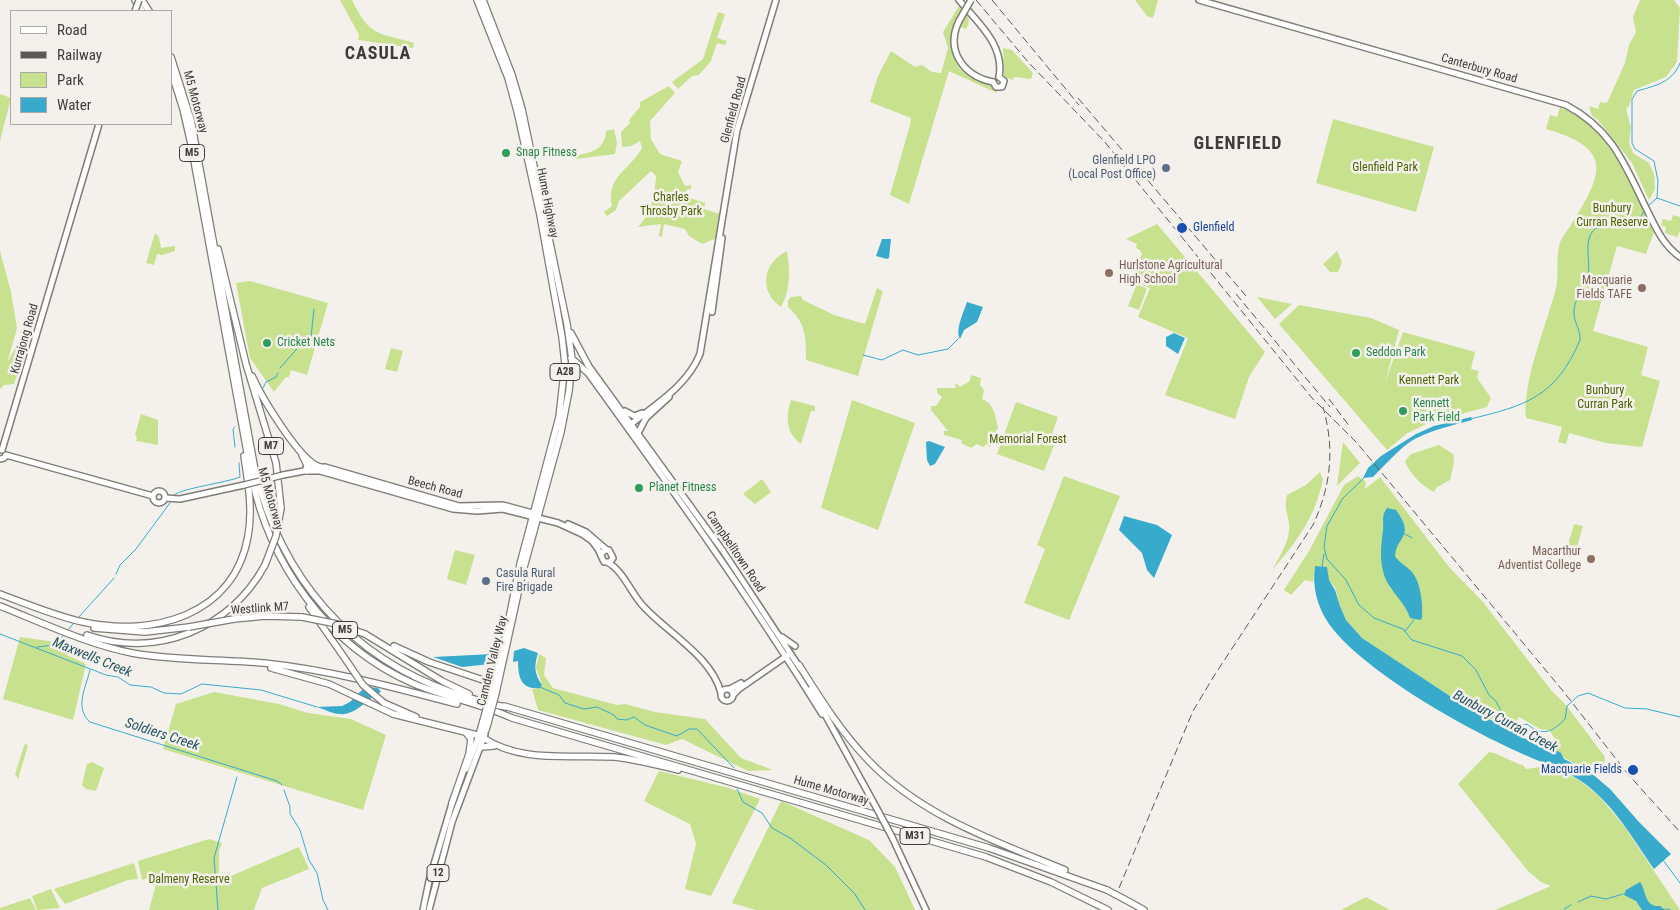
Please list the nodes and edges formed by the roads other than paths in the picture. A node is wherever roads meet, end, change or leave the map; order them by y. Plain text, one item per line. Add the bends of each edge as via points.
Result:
1 (140, 0) edge
2 (477, 0) edge
3 (483, 0) edge
4 (776, 0) edge
5 (959, 0) edge
6 (972, 0) edge
7 (1199, 0) edge
8 (148, 10) edge
9 (172, 60) edge
10 (172, 74) edge
11 (999, 77) junction
12 (993, 82) junction
13 (99, 125) edge
14 (202, 176) junction
15 (722, 228) junction
16 (1680, 257) edge
17 (227, 288) junction
18 (554, 291) junction
19 (567, 324) junction
20 (560, 326) joint
21 (572, 359) junction
22 (588, 365) junction
23 (588, 374) junction
24 (571, 380) junction
25 (236, 390) junction
26 (612, 397) junction
27 (670, 397) junction
28 (655, 405) junction
29 (559, 417) junction
30 (630, 426) junction
31 (638, 433) junction
32 (298, 448) junction
33 (3, 451) edge
34 (0, 459) edge
35 (320, 467) junction
36 (307, 469) junction
37 (153, 496) junction
38 (165, 498) junction
39 (535, 515) junction
40 (607, 550) junction
41 (601, 554) junction
42 (613, 558) junction
43 (607, 562) junction
44 (616, 569) junction
45 (287, 571) junction
46 (0, 595) edge
47 (0, 605) edge
48 (84, 624) junction
49 (76, 634) junction
50 (778, 634) junction
51 (372, 637) junction
52 (795, 646) dead end
53 (787, 653) junction
54 (194, 659) junction
55 (498, 666) junction
56 (798, 666) junction
57 (463, 673) junction
58 (719, 684) junction
59 (494, 689) junction
60 (730, 691) junction
61 (721, 693) junction
62 (506, 707) junction
63 (512, 718) junction
64 (429, 723) junction
65 (467, 734) junction
66 (481, 736) junction
67 (481, 746) junction
68 (504, 748) junction
69 (852, 760) junction
70 (726, 780) junction
71 (452, 803) junction
72 (1083, 880) junction
73 (424, 910) edge
74 (429, 910) edge
75 (926, 910) edge
76 (1108, 910) edge
77 (1144, 910) edge

1 - 8 highway
2 - 18 highway, Hume Highway / A28 via 508,78 517,111
3 - 19 highway, Hume Highway / A28 via 522,109
4 - 15 main road, Glenfield Road via 737,130
5 - 11 main road via 997,48 1001,60
6 - 12 main road, bridge via 959,21 954,40 959,61 972,74
7 - 16 main road, Canterbury Road via 1566,105 1590,120 1609,138 1663,242
9 - 14 highway, M5 Motorway / M5 via 187,104
10 - 25 highway, M5 Motorway / M5 via 191,144
11 - 12 main road
11 - 12 main road via 1004,81 1002,87 996,87
13 - 33 main road, Kurrajong Road
14 - 17 highway
14 - 62 highway, M5 Motorway / M5 via 255,470 286,554 317,600 343,628 371,651 435,686
15 - 27 main road, Glenfield Road via 721,256 703,355 692,375
15 - 28 main road, Glenfield Road via 700,354 686,378
17 - 32 highway via 254,381
17 - 49 highway, M7, bridge via 276,463 281,508 276,536 265,565 251,588 230,610 208,625 181,637 159,643 132,644
18 - 20 highway, Hume Highway / A28
18 - 21 highway
19 - 21 highway, Camden Valley Way / A28
19 - 22 highway, A28
20 - 29 highway, Camden Valley Way / A28 via 565,364
21 - 22 highway via 581,359
21 - 23 highway
21 - 24 highway, Camden Valley Way / A28
21 - 29 highway
22 - 26 main road, Campbelltown Road
23 - 24 highway via 578,369
23 - 30 main road, Campbelltown Road
24 - 39 highway, Camden Valley Way / A28 via 562,432
25 - 45 highway, M5 Motorway / M5 via 260,509
25 - 48 highway, M5 via 250,520 245,549 234,574 205,604 175,620 134,627
26 - 28 main road via 632,415
26 - 30 main road, Campbelltown Road
27 - 30 main road, Glenfield Road
27 - 31 main road via 646,418
28 - 30 main road, Glenfield Road
29 - 39 highway, Camden Valley Way / A28
30 - 31 main road, Campbelltown Road
30 - 53 main road, Campbelltown Road
31 - 50 main road, Campbelltown Road
32 - 35 highway
32 - 36 highway
33 - 34 main road
33 - 37 main road
35 - 36 main road, Beech Road
35 - 39 main road, Beech Road via 459,506 503,505
36 - 38 main road, Beech Road, bridge via 180,499
36 - 39 main road, Beech Road via 457,509 503,509
37 - 38 main road via 160,491
37 - 38 main road via 158,504
39 - 40 main road, Beech Road via 574,526
39 - 41 main road, Beech Road via 582,534
39 - 55 highway, Camden Valley Way / A28 via 517,577
39 - 59 highway, Camden Valley Way / A28
40 - 41 main road
40 - 42 main road via 612,552
41 - 43 main road via 601,559
42 - 43 main road
42 - 44 main road
43 - 44 main road
44 - 58 main road via 643,606 702,661
45 - 63 highway, M5 Motorway / M5 via 327,622 397,676
45 - 64 highway, bridge via 296,589 366,688 384,703
46 - 48 highway, M5
47 - 49 highway, M7
48 - 51 highway, Westlink M7, bridge via 134,632 265,616 302,617 337,624
49 - 54 highway, M7 via 131,652
50 - 52 main road
50 - 53 main road, Campbelltown Road
51 - 57 highway
51 - 62 highway via 454,688
53 - 56 main road, Campbelltown Road
53 - 60 main road via 739,689
53 - 69 main road, Campbelltown Road
54 - 63 highway, M7 via 258,663 340,674
54 - 64 highway via 275,668 313,678 373,706
55 - 57 highway via 488,677
55 - 59 highway, Camden Valley Way / A28
56 - 69 main road, Campbelltown Road
56 - 72 highway via 852,743 898,788 937,815
57 - 59 highway
58 - 60 main road
58 - 61 main road
59 - 66 highway, Camden Valley Way / A28, bridge
60 - 61 main road
60 - 61 main road via 731,700 726,702
62 - 72 highway, Hume Motorway / M31 via 989,848
63 - 70 highway, Hume Motorway / M31
64 - 65 highway
65 - 66 highway
65 - 71 highway via 471,739 470,750
66 - 67 main road, 12
66 - 68 highway
66 - 71 main road, 12
67 - 68 highway
67 - 74 main road, 12 via 452,822
68 - 70 highway via 539,756 627,759
69 - 75 main road, Campbelltown Road, bridge
70 - 76 highway, Hume Motorway / M31 via 986,857 1051,882
71 - 73 main road, 12 via 429,881
72 - 77 highway, Hume Motorway / M31, bridge

